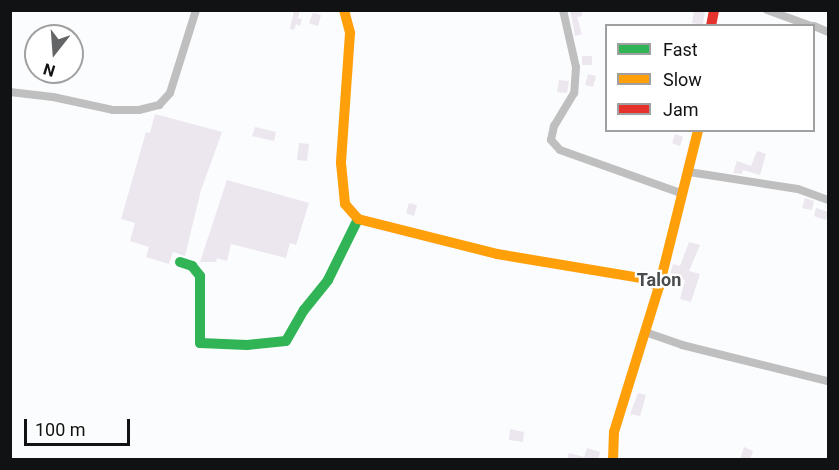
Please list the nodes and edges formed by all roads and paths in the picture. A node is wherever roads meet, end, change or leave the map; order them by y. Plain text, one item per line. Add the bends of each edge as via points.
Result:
1 (196, 10) edge
2 (344, 10) edge
3 (563, 10) edge
4 (767, 10) edge
5 (806, 24) edge
6 (10, 92) edge
7 (698, 132) edge
8 (689, 172) junction
9 (684, 190) junction
10 (828, 200) edge
11 (358, 219) junction
12 (180, 262) dead end
13 (659, 287) junction
14 (645, 332) junction
15 (828, 381) edge
16 (613, 459) edge

1 - 6 street via 170,93 159,105 113,110
2 - 11 street via 350,33 341,163 345,204
3 - 9 street via 576,67 574,93 554,126 551,140 560,150 678,192
4 - 5 street
7 - 8 street
8 - 9 street
8 - 10 street via 798,189
9 - 13 street
11 - 12 street via 328,280 286,341 247,345 200,343 200,276 192,266
11 - 13 street via 497,254 646,279
13 - 14 street
14 - 15 street
14 - 16 street via 614,432

